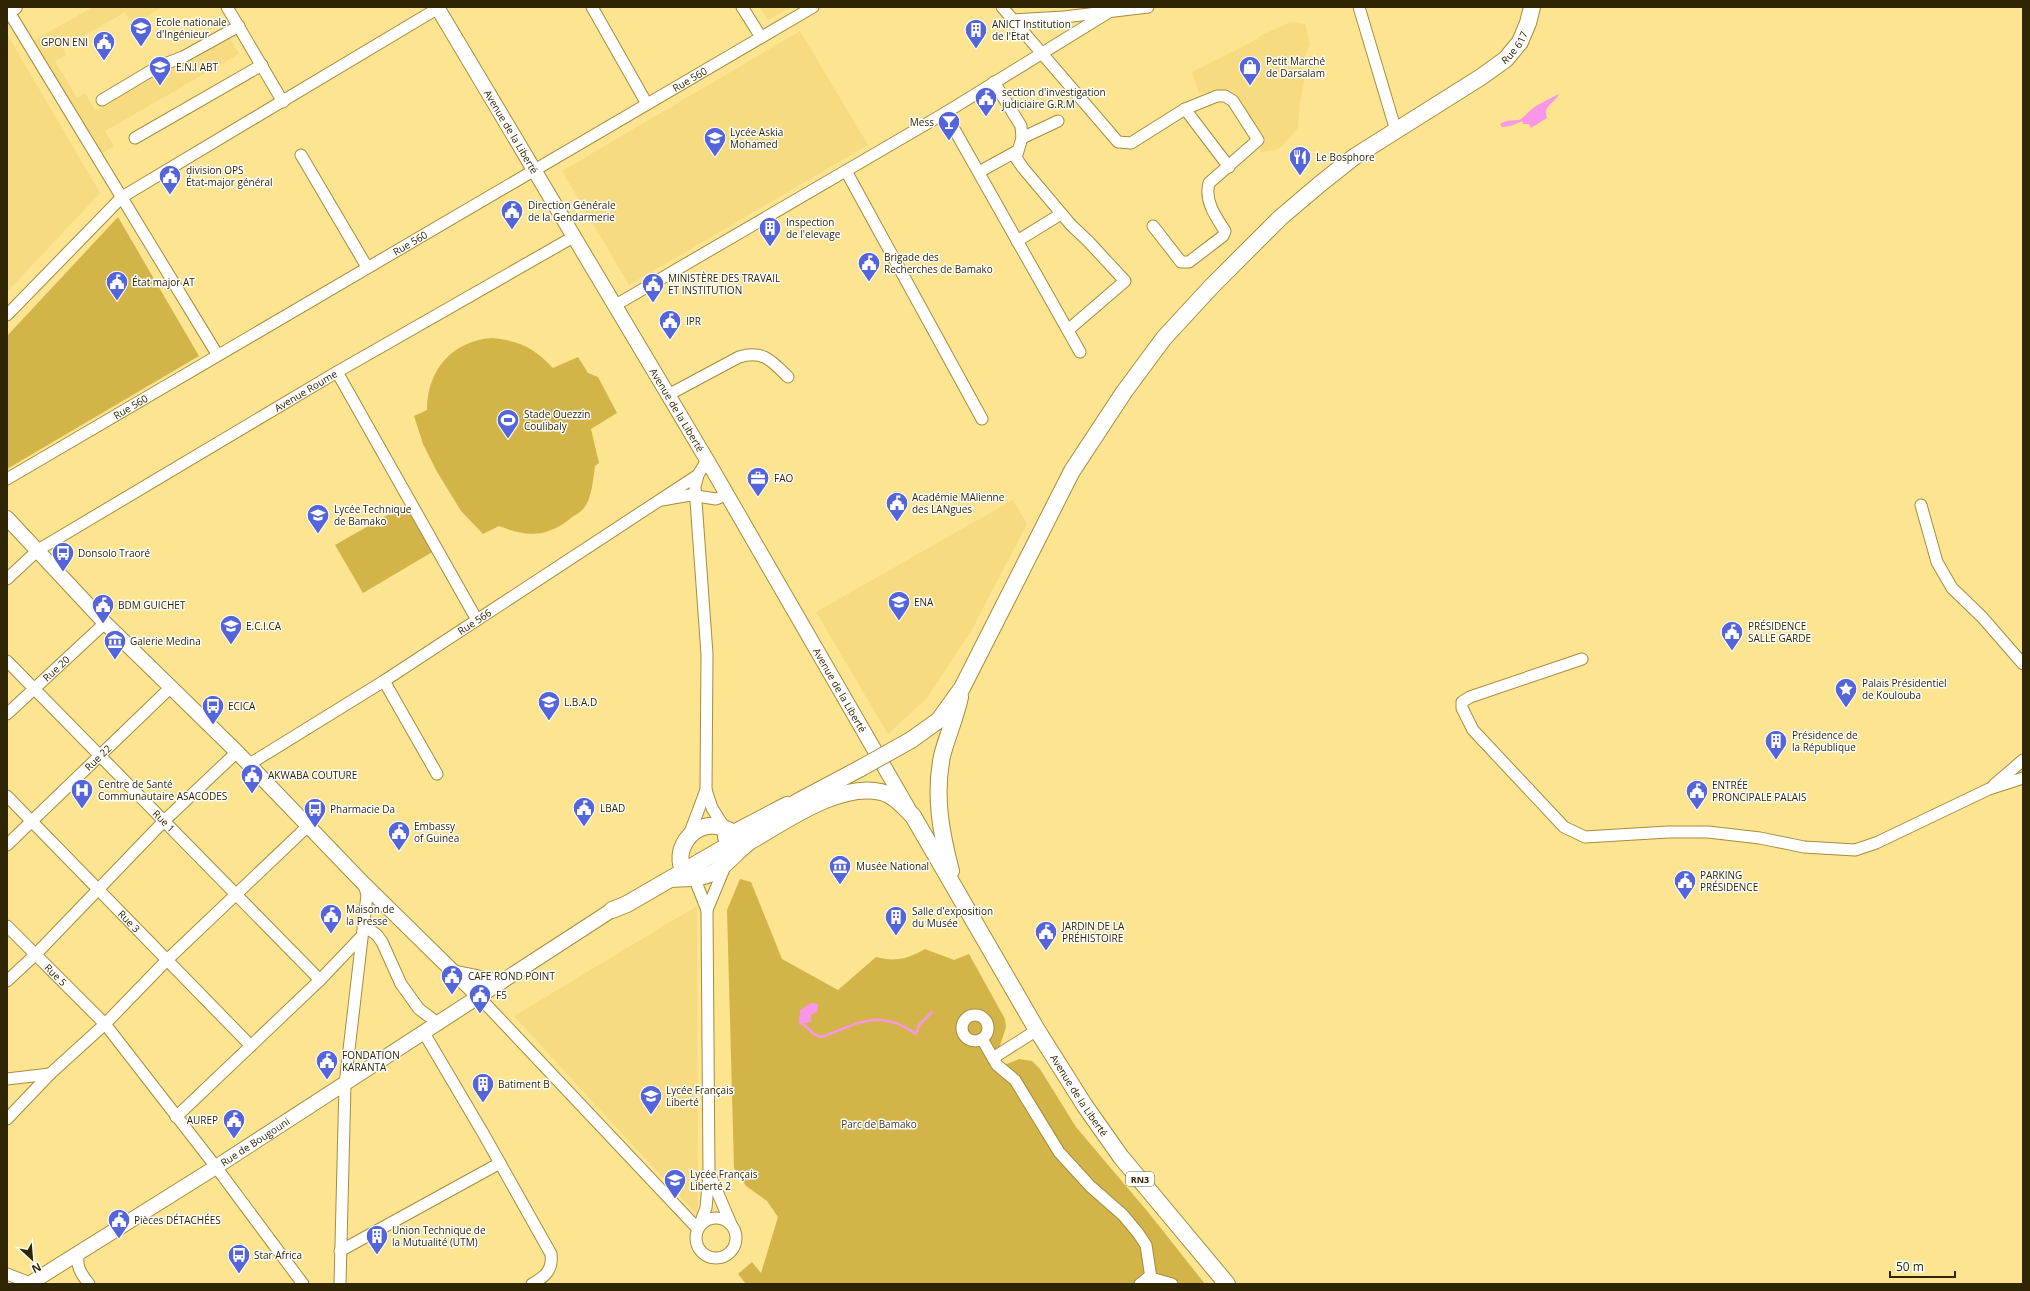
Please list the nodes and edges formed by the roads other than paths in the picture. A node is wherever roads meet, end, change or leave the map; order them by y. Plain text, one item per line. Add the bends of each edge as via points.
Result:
1 (227, 7) edge
2 (438, 7) edge
3 (592, 7) edge
4 (742, 7) edge
5 (813, 7) edge
6 (1002, 7) edge
7 (1142, 7) edge
8 (1359, 7) edge
9 (1532, 7) edge
10 (11, 11) edge
11 (1063, 12) edge
12 (1109, 12) junction
13 (1014, 20) junction
14 (239, 26) junction
15 (761, 37) junction
16 (1042, 52) junction
17 (262, 65) junction
18 (994, 82) junction
19 (102, 100) dead end
20 (283, 102) junction
21 (647, 104) junction
22 (1184, 109) junction
23 (945, 113) junction
24 (1058, 121) dead end
25 (1396, 131) junction
26 (135, 138) dead end
27 (1022, 138) junction
28 (1017, 151) junction
29 (301, 155) dead end
30 (1229, 167) junction
31 (535, 171) junction
32 (846, 171) junction
33 (978, 172) junction
34 (122, 197) junction
35 (1061, 214) junction
36 (1153, 226) dead end
37 (575, 236) junction
38 (1017, 240) junction
39 (367, 267) junction
40 (614, 306) junction
41 (7, 315) edge
42 (1068, 330) junction
43 (1080, 352) dead end
44 (217, 354) junction
45 (337, 372) junction
46 (788, 377) dead end
47 (668, 395) junction
48 (982, 419) dead end
49 (707, 460) junction
50 (698, 475) junction
51 (7, 479) edge
52 (726, 495) junction
53 (697, 496) junction
54 (661, 500) junction
55 (1921, 505) dead end
56 (7, 518) edge
57 (38, 550) junction
58 (7, 579) edge
59 (477, 620) junction
60 (105, 623) junction
61 (1582, 659) dead end
62 (7, 661) edge
63 (2023, 664) edge
64 (384, 681) junction
65 (171, 687) junction
66 (33, 688) junction
67 (962, 688) junction
68 (7, 714) edge
69 (237, 752) junction
70 (100, 756) junction
71 (2023, 760) edge
72 (248, 765) junction
73 (437, 774) dead end
74 (2023, 778) edge
75 (706, 790) junction
76 (1989, 790) junction
77 (7, 796) edge
78 (913, 816) junction
79 (32, 821) junction
80 (164, 821) junction
81 (309, 825) junction
82 (730, 834) junction
83 (689, 835) junction
84 (7, 845) edge
85 (727, 860) junction
86 (686, 870) junction
87 (364, 884) junction
88 (955, 888) junction
89 (98, 890) junction
90 (236, 894) junction
91 (612, 910) junction
92 (707, 910) junction
93 (363, 925) junction
94 (7, 926) edge
95 (360, 938) junction
96 (35, 955) junction
97 (167, 960) junction
98 (453, 971) junction
99 (320, 980) junction
100 (7, 981) edge
101 (501, 982) junction
102 (479, 997) junction
103 (104, 1024) junction
104 (439, 1024) junction
105 (1037, 1030) junction
106 (424, 1033) junction
107 (982, 1039) dead end
108 (251, 1046) junction
109 (993, 1058) junction
110 (50, 1074) junction
111 (8, 1077) edge
112 (345, 1084) junction
113 (176, 1117) junction
114 (7, 1119) edge
115 (500, 1163) junction
116 (216, 1167) junction
117 (709, 1174) junction
118 (731, 1224) junction
119 (698, 1229) junction
120 (79, 1252) junction
121 (340, 1252) junction
122 (7, 1274) edge
123 (1150, 1276) junction
124 (31, 1284) edge
125 (89, 1284) edge
126 (303, 1284) edge
127 (340, 1284) edge
128 (532, 1284) edge
129 (1140, 1284) edge
130 (1172, 1284) edge
131 (1227, 1284) edge

1 - 14 street
2 - 20 street
2 - 31 main road, Avenue de la Liberté
3 - 21 street
4 - 15 street
5 - 15 street, Rue 560
6 - 13 street
7 - 12 street
8 - 25 street
9 - 25 highway, Rue 617 via 1520,42 1506,58 1481,77
10 - 34 street
11 - 12 street
11 - 13 street
12 - 16 street
13 - 16 street
14 - 17 street
14 - 19 street via 183,57 159,66
15 - 21 street, Rue 560
16 - 18 street
16 - 22 street via 1118,142 1131,143
17 - 20 street
17 - 26 street
18 - 23 street
18 - 27 street via 1017,117
20 - 34 street
21 - 31 street, Rue 560
22 - 30 street
22 - 30 street via 1216,96 1225,96 1233,101 1258,140
23 - 32 street
23 - 33 street
24 - 27 street
25 - 67 highway, Rue 617 via 1354,157 1280,218 1164,338 1124,392 1072,471
27 - 28 street
28 - 33 street
28 - 35 street via 1016,158
29 - 39 street
30 - 36 street via 1209,183 1207,189 1212,211 1225,231 1223,236 1185,263 1181,262
31 - 37 main road, Avenue de la Liberté
31 - 39 street, Rue 560
32 - 40 street
32 - 48 street
33 - 38 street
34 - 41 street
34 - 44 street
35 - 38 street
35 - 42 street via 1125,280
37 - 40 main road, Avenue de la Liberté
37 - 45 street, Avenue Roume
38 - 42 street
39 - 44 street, Rue 560
40 - 47 main road, Avenue de la Liberté
42 - 43 street
44 - 51 street, Rue 560
45 - 57 street, Avenue Roume
45 - 59 street
46 - 47 street via 764,356 751,353
47 - 49 main road, Avenue de la Liberté
49 - 50 street
49 - 52 main road, Avenue de la Liberté
50 - 53 street
50 - 54 street, Rue 566
52 - 53 street via 716,499
52 - 78 main road, Avenue de la Liberté
53 - 54 street
53 - 75 street via 707,654
54 - 59 street, Rue 566
55 - 63 street via 1936,562 1952,588 1982,617
56 - 57 main road
57 - 58 street, Avenue Roume
57 - 60 main road
59 - 64 street, Rue 566
60 - 65 main road
60 - 66 street, Rue 20
61 - 76 street via 1470,697 1462,702 1462,708 1473,730 1564,827 1585,837 1708,832 1760,838 1804,847 1855,850 1876,843
62 - 66 street, Rue 1
64 - 72 street, Rue 566
64 - 73 street
65 - 69 main road
65 - 70 street, Rue 22
66 - 68 street, Rue 20
66 - 70 street, Rue 1
67 - 82 highway, bridge via 939,720 911,740 798,802 785,805
67 - 88 highway via 942,755 938,791 942,834
69 - 72 main road
69 - 80 street
70 - 79 street, Rue 22
70 - 80 street, Rue 1
71 - 76 street
72 - 81 main road
74 - 76 street
75 - 82 street via 712,808
75 - 83 street
77 - 79 street, Rue 3
78 - 85 highway via 894,798 882,792 845,793 829,798 755,839
78 - 88 highway
79 - 84 street, Rue 22
79 - 89 street, Rue 3
80 - 89 street
80 - 90 street, Rue 1
81 - 87 main road
81 - 90 street
82 - 83 highway via 710,826 700,828
82 - 85 street
82 - 86 highway
83 - 86 highway via 683,848
85 - 86 highway via 716,871
85 - 92 street
86 - 91 highway
86 - 91 highway via 624,899
86 - 92 street
87 - 93 street via 367,895
87 - 98 main road
88 - 105 highway, Avenue de la Liberté / RN3
89 - 96 street
89 - 97 street, Rue 3
90 - 97 street
90 - 99 street, Rue 1
91 - 101 main road, Rue de Bougouni
92 - 117 street
93 - 95 street
93 - 104 street via 382,942 401,984 419,1009
94 - 96 street, Rue 5
95 - 99 street
95 - 112 street
96 - 100 street
96 - 103 street, Rue 5
97 - 103 street
97 - 108 street, Rue 3
98 - 101 main road
98 - 102 main road
99 - 108 street
101 - 102 main road, Rue de Bougouni
102 - 104 main road, Rue de Bougouni
102 - 119 street
103 - 110 street
103 - 113 street, Rue 5
104 - 106 main road, Rue de Bougouni
105 - 109 street
105 - 131 highway, Avenue de la Liberté / RN3 via 1121,1157
106 - 112 main road, Rue de Bougouni
106 - 115 street
107 - 109 street
108 - 113 street
109 - 123 street via 1015,1080 1066,1161 1123,1215 1138,1233 1146,1245
110 - 111 street
110 - 114 street
112 - 116 main road, Rue de Bougouni
112 - 121 street
113 - 116 street, Rue 5
115 - 121 street
115 - 128 street via 551,1254 552,1262 547,1274
116 - 120 main road, Rue de Bougouni
116 - 126 street, Rue 5
117 - 118 street
117 - 119 street via 706,1208
118 - 119 street via 717,1218 709,1219
118 - 119 street via 736,1235 734,1247 731,1252 720,1258 708,1257 699,1250 695,1238
120 - 124 main road, Rue de Bougouni
120 - 125 street via 78,1266
121 - 127 street
122 - 124 street
123 - 129 street
123 - 130 street

